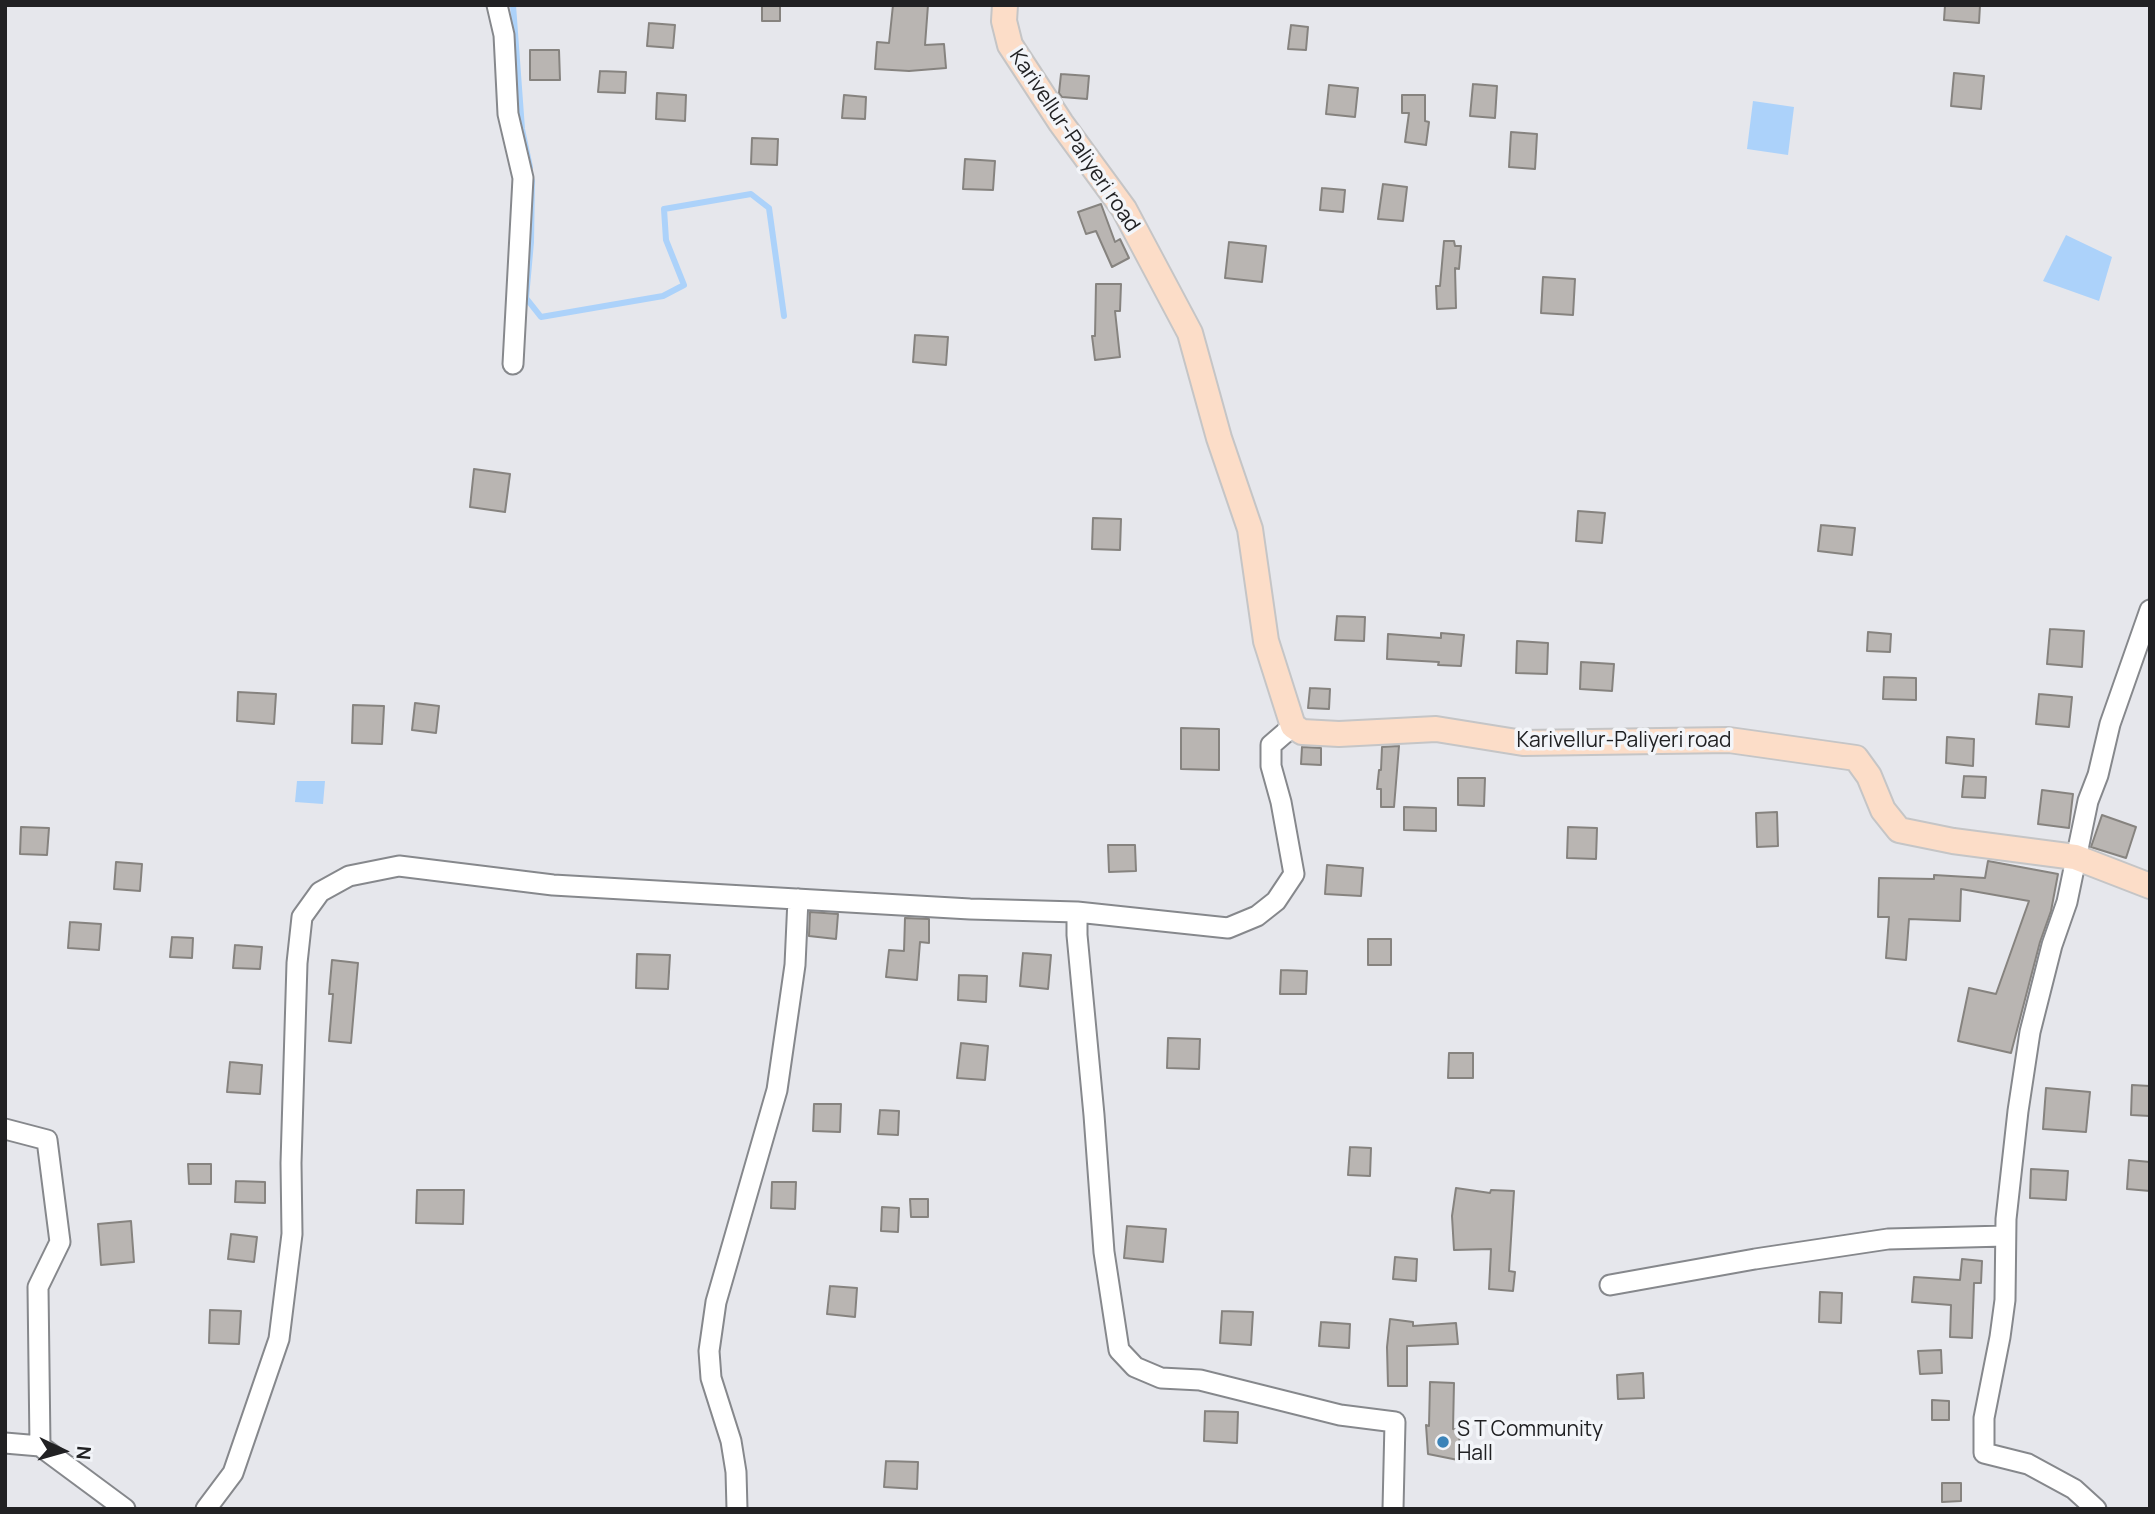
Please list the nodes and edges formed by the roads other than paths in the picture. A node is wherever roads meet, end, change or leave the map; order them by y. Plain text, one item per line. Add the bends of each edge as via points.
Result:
1 (497, 5) edge
2 (1005, 5) edge
3 (513, 364) dead end
4 (2150, 610) edge
5 (1293, 726) junction
6 (2075, 857) junction
7 (2150, 886) edge
8 (798, 899) junction
9 (1077, 912) junction
10 (5, 1129) edge
11 (2005, 1236) junction
12 (1610, 1286) dead end
13 (5, 1443) edge
14 (40, 1446) junction
15 (125, 1509) edge
16 (206, 1509) edge
17 (737, 1509) edge
18 (1393, 1509) edge
19 (2096, 1509) edge

1 - 3 street via 504,35 508,114 523,178
2 - 5 main road, Karivellur-Paliyeri road via 1010,45 1124,209 1190,333 1250,529 1266,640
4 - 6 street via 2110,724
5 - 6 main road, Karivellur-Paliyeri road via 1302,732 1339,734 1436,729 1523,743 1729,740 1856,758 1899,830
5 - 9 street via 1271,745 1271,766 1294,874 1276,901 1257,916 1228,928
6 - 7 main road, Karivellur-Paliyeri road
6 - 11 street via 2030,1032
8 - 9 street
8 - 16 street via 553,885 399,866 349,876 320,892 302,917 297,963 292,1234 279,1339 233,1473
8 - 17 street via 794,965 776,1090 716,1302 709,1351 711,1378 731,1441
9 - 18 street via 1104,1252 1119,1350 1135,1367 1161,1378 1200,1380 1340,1415 1395,1422
10 - 14 street via 47,1140 60,1242 38,1287
11 - 12 street via 1888,1239
11 - 19 street via 2005,1300 1984,1418 1983,1453 2028,1464 2074,1489
13 - 14 street
14 - 15 street

